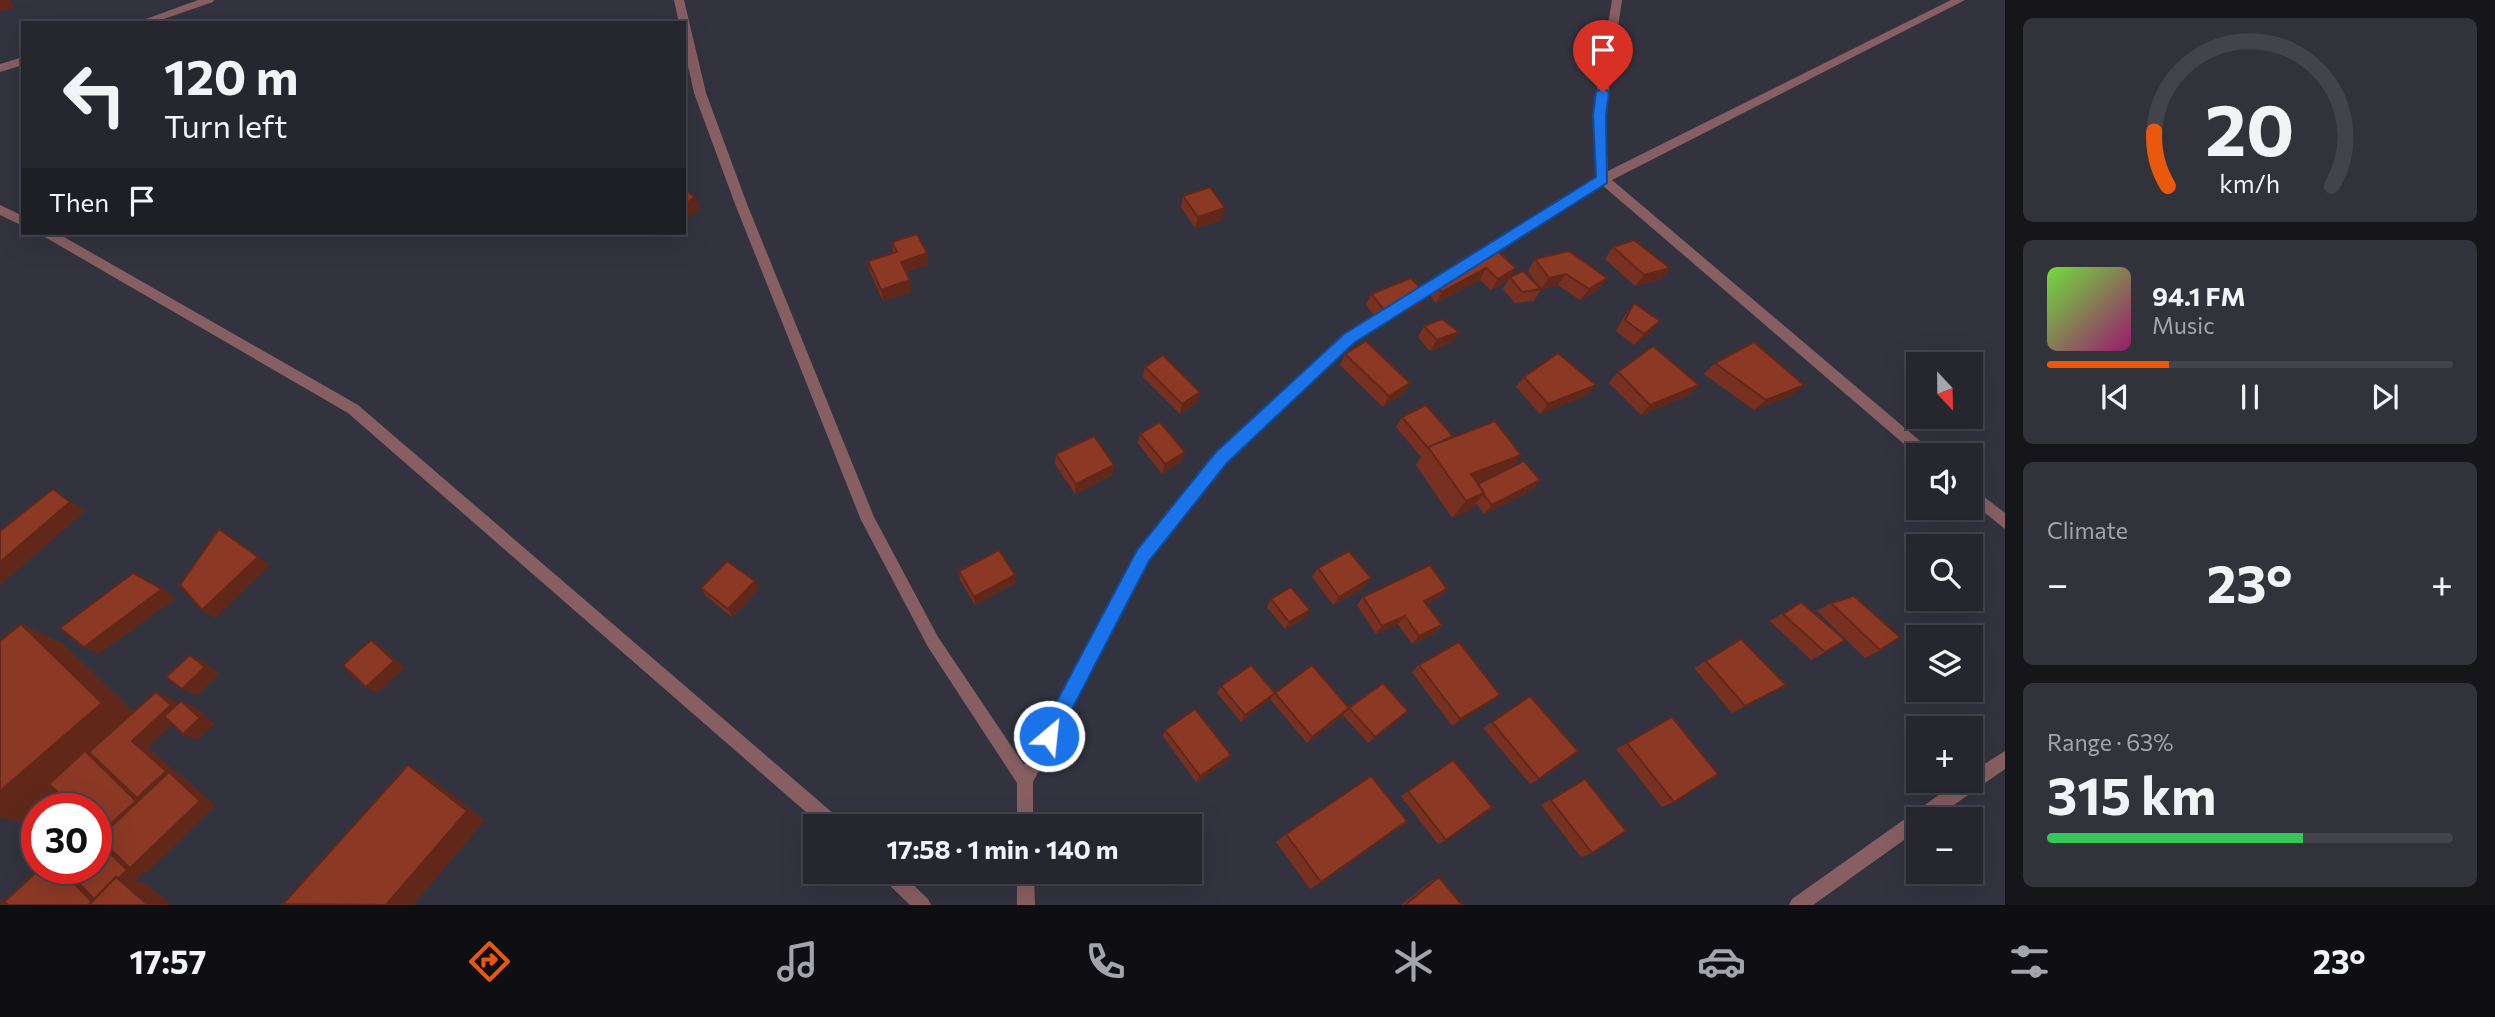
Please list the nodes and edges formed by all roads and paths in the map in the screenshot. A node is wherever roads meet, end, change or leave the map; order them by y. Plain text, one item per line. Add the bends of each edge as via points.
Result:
1 (209, 0) edge
2 (679, 0) edge
3 (1618, 0) edge
4 (1959, 0) edge
5 (145, 21) edge
6 (684, 21) edge
7 (686, 30) edge
8 (21, 62) edge
9 (0, 68) edge
10 (1602, 179) junction
11 (0, 210) edge
12 (21, 220) edge
13 (50, 235) edge
14 (1913, 443) edge
15 (1983, 503) edge
16 (2005, 522) edge
17 (2005, 759) edge
18 (1025, 781) junction
19 (1937, 807) edge
20 (821, 814) edge
21 (1026, 814) edge
22 (1906, 829) edge
23 (900, 884) edge
24 (1026, 884) edge
25 (922, 905) edge
26 (1026, 905) edge
27 (1798, 905) edge

1 - 5 street
2 - 6 street
3 - 10 street via 1599,115
4 - 10 street
7 - 18 street via 701,93 741,204 869,520 933,642
8 - 9 street
10 - 14 street
10 - 18 street via 1349,338 1221,458 1143,556
11 - 12 street
13 - 20 street via 354,409
15 - 16 street
17 - 19 street
18 - 21 street
22 - 27 street
23 - 25 street
24 - 26 street

